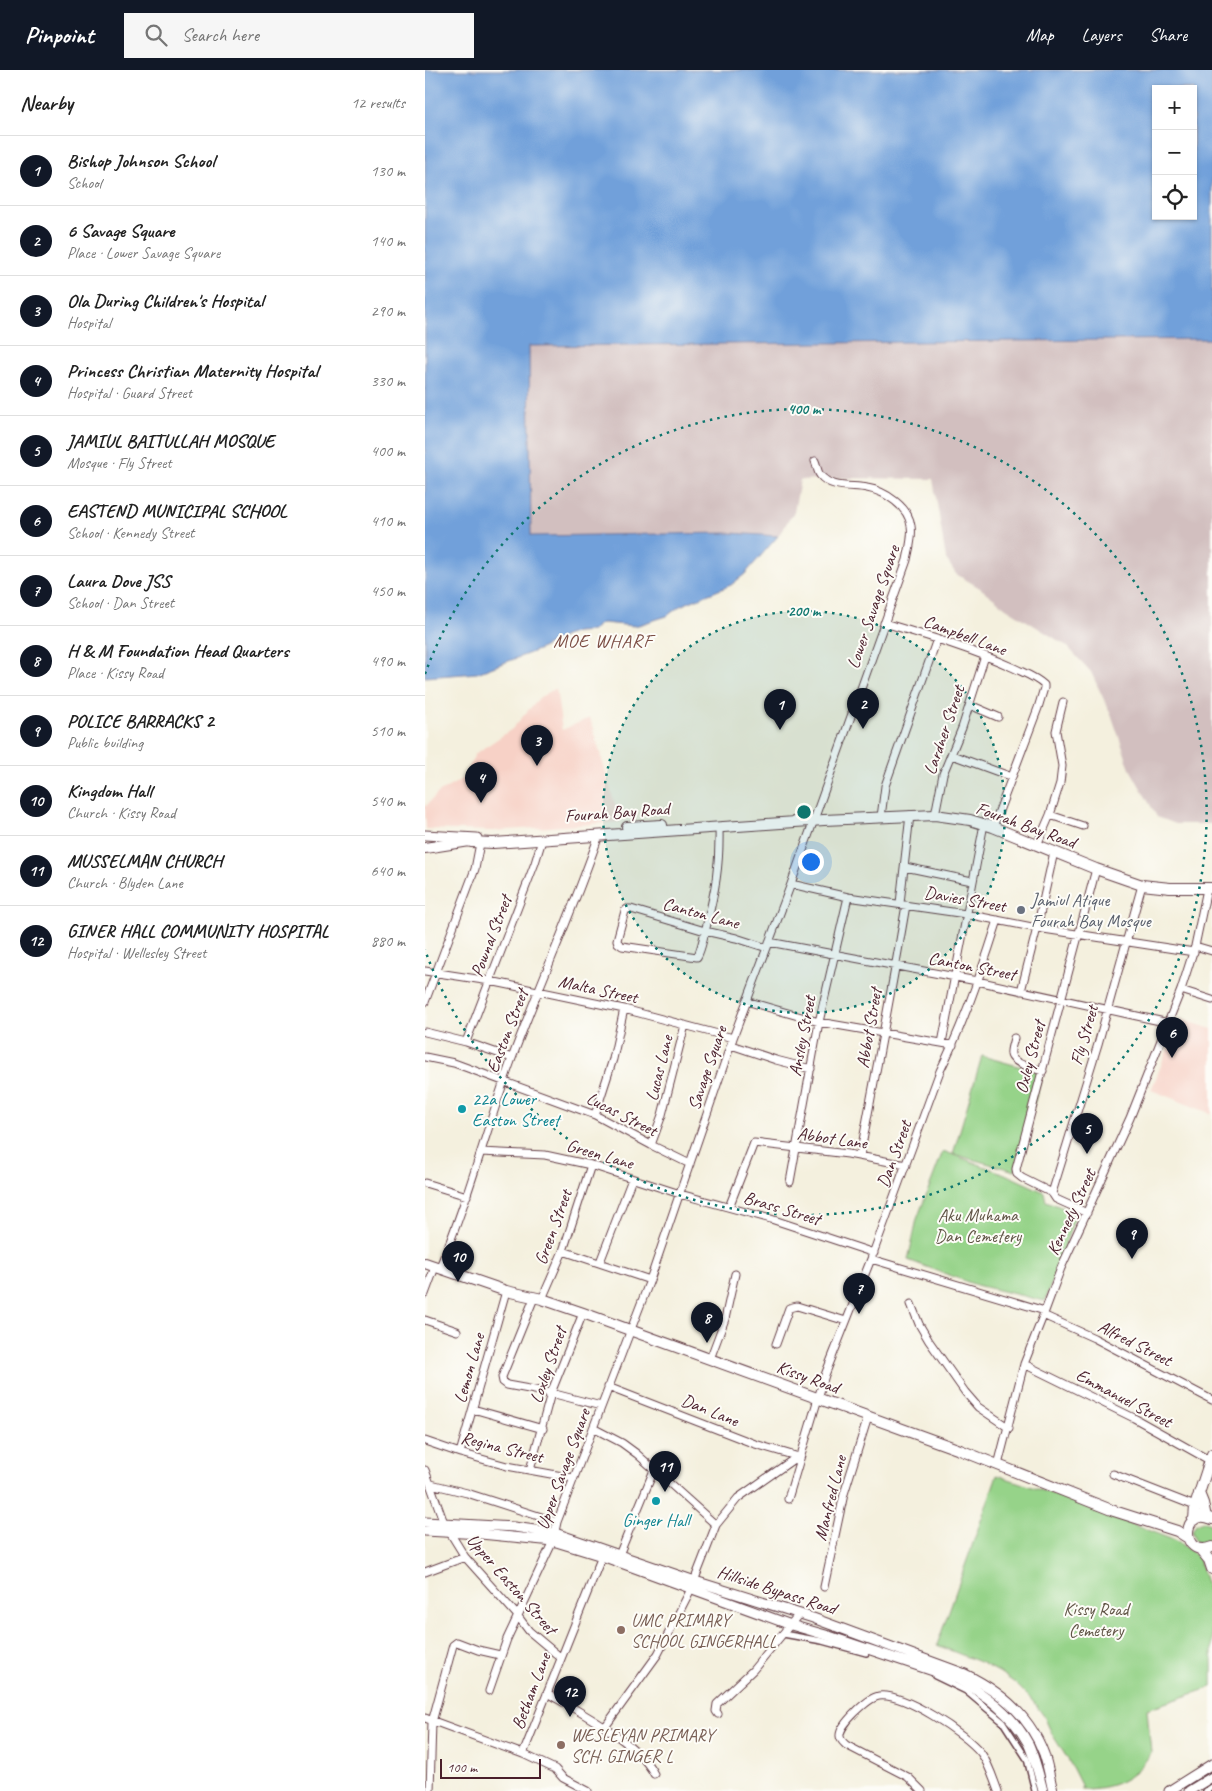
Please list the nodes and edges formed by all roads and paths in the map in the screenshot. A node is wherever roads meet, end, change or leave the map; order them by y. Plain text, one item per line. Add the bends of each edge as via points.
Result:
1 (815, 461) dead end
2 (883, 623) junction
3 (937, 639) junction
4 (985, 656) junction
5 (1063, 702) dead end
6 (970, 705) junction
7 (998, 718) dead end
8 (952, 755) junction
9 (1012, 777) junction
10 (910, 815) junction
11 (935, 815) junction
12 (1051, 815) junction
13 (881, 817) junction
14 (817, 819) junction
15 (775, 820) junction
16 (695, 826) junction
17 (989, 826) junction
18 (1083, 826) dead end
19 (719, 828) junction
20 (425, 835) edge
21 (599, 835) junction
22 (542, 840) junction
23 (477, 841) junction
24 (1037, 845) junction
25 (425, 848) edge
26 (1054, 852) junction
27 (905, 868) junction
28 (1096, 869) junction
29 (972, 881) junction
30 (791, 884) junction
31 (1142, 885) junction
32 (1209, 888) edge
33 (848, 897) junction
34 (903, 904) junction
35 (966, 914) junction
36 (998, 920) junction
37 (1037, 928) junction
38 (705, 932) junction
39 (1079, 933) junction
40 (1126, 942) junction
41 (768, 945) junction
42 (1195, 949) junction
43 (1212, 951) edge
44 (833, 955) junction
45 (895, 967) junction
46 (425, 972) edge
47 (435, 973) junction
48 (955, 978) junction
49 (490, 981) junction
50 (977, 981) junction
51 (1181, 990) junction
52 (538, 991) junction
53 (1021, 991) junction
54 (1061, 999) junction
55 (1212, 1000) edge
56 (746, 1001) junction
57 (425, 1002) edge
58 (625, 1009) junction
59 (1107, 1009) junction
60 (819, 1022) junction
61 (1169, 1023) junction
62 (685, 1025) junction
63 (425, 1032) edge
64 (884, 1033) junction
65 (1014, 1038) dead end
66 (732, 1041) junction
67 (466, 1042) junction
68 (942, 1043) junction
69 (953, 1045) junction
70 (425, 1057) edge
71 (512, 1058) junction
72 (811, 1068) junction
73 (1043, 1071) junction
74 (504, 1081) junction
75 (595, 1115) junction
76 (651, 1146) junction
77 (796, 1148) junction
78 (481, 1152) junction
79 (860, 1156) junction
80 (690, 1164) junction
81 (591, 1165) junction
82 (906, 1165) junction
83 (632, 1179) junction
84 (790, 1182) dead end
85 (425, 1183) edge
86 (1052, 1193) junction
87 (680, 1194) junction
88 (467, 1196) junction
89 (729, 1207) junction
90 (1087, 1213) junction
91 (563, 1251) junction
92 (873, 1256) junction
93 (599, 1262) junction
94 (433, 1266) edge
95 (735, 1274) dead end
96 (650, 1280) junction
97 (506, 1291) junction
98 (425, 1294) edge
99 (538, 1298) junction
100 (911, 1304) dead end
101 (583, 1313) junction
102 (1044, 1313) junction
103 (425, 1320) edge
104 (846, 1321) junction
105 (631, 1330) junction
106 (457, 1331) dead end
107 (776, 1344) dead end
108 (709, 1359) junction
109 (1024, 1364) junction
110 (608, 1386) junction
111 (551, 1393) junction
112 (819, 1399) junction
113 (1212, 1400) edge
114 (601, 1406) junction
115 (473, 1409) junction
116 (868, 1417) junction
117 (543, 1428) junction
118 (593, 1428) junction
119 (1009, 1428) junction
120 (425, 1441) edge
121 (460, 1453) junction
122 (800, 1457) junction
123 (1211, 1457) edge
124 (998, 1465) junction
125 (530, 1470) junction
126 (654, 1470) junction
127 (426, 1474) edge
128 (1113, 1474) dead end
129 (573, 1478) junction
130 (431, 1484) junction
131 (1199, 1493) junction
132 (788, 1499) dead end
133 (1195, 1506) junction
134 (1209, 1518) edge
135 (425, 1522) edge
136 (557, 1522) junction
137 (444, 1523) junction
138 (716, 1525) junction
139 (1190, 1529) junction
140 (425, 1531) edge
141 (450, 1533) junction
142 (554, 1537) junction
143 (1208, 1547) edge
144 (619, 1555) junction
145 (602, 1556) junction
146 (465, 1557) junction
147 (1211, 1565) edge
148 (425, 1572) edge
149 (693, 1585) junction
150 (825, 1587) dead end
151 (799, 1614) junction
152 (517, 1615) junction
153 (791, 1625) junction
154 (783, 1634) junction
155 (501, 1655) junction
156 (560, 1657) junction
157 (489, 1690) dead end
158 (547, 1693) junction
159 (718, 1714) dead end
160 (429, 1720) edge
161 (605, 1727) junction
162 (523, 1754) junction
163 (1212, 1764) edge
164 (654, 1774) dead end
165 (1212, 1777) edge
166 (1212, 1787) edge
167 (430, 1791) edge
168 (588, 1791) edge
169 (922, 1791) edge
170 (998, 1791) edge
171 (1035, 1791) edge
172 (1043, 1791) edge
173 (1053, 1791) edge
174 (1169, 1791) edge
175 (1189, 1791) edge
176 (1206, 1791) edge

1 - 2 street, Lower Savage Square via 821,476 831,483 869,488 885,494 908,516 911,525 907,560
2 - 3 street, Campbell Lane
2 - 14 street, Lower Savage Square
3 - 4 street, Campbell Lane
3 - 13 street via 885,786
4 - 6 street, Lardner Street
4 - 9 street, Campbell Lane via 1044,685
5 - 12 street via 1056,731 1062,766
6 - 7 street
6 - 8 street, Lardner Street
8 - 9 street
8 - 11 street, Lardner Street via 943,774
9 - 17 street
10 - 11 main road, Fourah Bay Road
10 - 13 main road, Fourah Bay Road
10 - 27 street, Abbot Street
11 - 17 main road, Fourah Bay Road
12 - 18 street
12 - 24 street
13 - 14 main road, Fourah Bay Road
14 - 15 main road, Fourah Bay Road
14 - 30 street, Savage Square
15 - 16 main road, Fourah Bay Road
15 - 19 main road, Fourah Bay Road
16 - 19 main road, Fourah Bay Road
16 - 21 main road, Fourah Bay Road
16 - 23 main road, Fourah Bay Road
17 - 24 main road, Fourah Bay Road
17 - 29 street
19 - 38 street via 717,877
20 - 23 street
21 - 22 main road, Fourah Bay Road
21 - 52 street, Easton Street
22 - 23 main road, Fourah Bay Road
22 - 49 street, Pownal Street
23 - 25 main road, Fourah Bay Road
23 - 47 street via 475,869
24 - 26 main road, Fourah Bay Road
26 - 28 main road, Fourah Bay Road
26 - 37 street
27 - 29 street
27 - 34 street, Abbot Street
28 - 31 main road, Fourah Bay Road
28 - 39 street, Oxley Street
29 - 35 street
30 - 33 street, Davies Street
30 - 41 street, Savage Square
31 - 32 main road, Fourah Bay Road
31 - 40 street, Fly Street
32 - 42 street, Kennedy Street
33 - 34 street, Davies Street
33 - 44 street, Ansley Street
34 - 35 street, Davies Street
34 - 45 street, Abbot Street
35 - 36 street, Davies Street
35 - 48 street
36 - 37 street, Davies Street
36 - 50 street, Dan Street
37 - 39 street, Davies Street
37 - 53 street
38 - 38 street, Canton Lane via 627,909 617,940 622,946 697,957
38 - 41 street, Canton Lane
39 - 40 street, Davies Street
39 - 54 street, Oxley Street
40 - 42 street, Davies Street
40 - 59 street, Fly Street
41 - 44 street, Canton Street
41 - 56 street, Savage Square
42 - 43 street, Davies Street
42 - 51 street, Kennedy Street
44 - 45 street, Canton Street
44 - 60 street, Ansley Street
45 - 48 street, Canton Street
45 - 64 street, Abbot Street
46 - 47 street, Malta Street
47 - 49 street, Malta Street
47 - 57 street
48 - 50 street, Canton Street
48 - 68 street
49 - 52 street, Malta Street
49 - 67 street, Pownal Street
50 - 53 street, Canton Street
50 - 69 street, Dan Street
51 - 55 street
51 - 61 street, Kennedy Street
52 - 58 street, Malta Street
52 - 71 street, Easton Street
53 - 54 street, Canton Street
54 - 59 street, Canton Street
54 - 73 street, Oxley Street
56 - 60 street
56 - 66 street, Savage Square
58 - 62 street, Malta Street
58 - 75 street
59 - 61 street, Canton Street
59 - 86 street, Fly Street
60 - 64 street
60 - 72 street, Ansley Street
61 - 90 street, Kennedy Street
62 - 66 street, Malta Street
62 - 76 street, Lucas Lane via 665,1106
63 - 67 street
64 - 68 street
64 - 79 street, Abbot Street
65 - 73 street via 1012,1058
66 - 72 street, Malta Street via 776,1060
66 - 80 street, Savage Square
67 - 71 street
68 - 69 street
69 - 82 street, Dan Street
70 - 74 street, Lucas Street via 454,1063
71 - 74 street, Easton Street
72 - 77 street, Ansley Street
73 - 86 street, Oxley Street via 1016,1169 1021,1178
74 - 75 street, Lucas Street
74 - 78 street, Easton Street
75 - 76 street, Lucas Street
76 - 80 street, Lucas Street
77 - 79 street, Abbot Lane
77 - 84 street, Ansley Street
77 - 89 street, Abbot Lane via 754,1143
78 - 81 street, Green Lane via 545,1155
78 - 88 street, Easton Street
79 - 82 street, Abbot Lane
80 - 87 street, Savage Square
81 - 83 street, Green Lane
81 - 91 street, Green Street
82 - 92 street, Dan Street
83 - 87 street, Green Lane
83 - 93 street
85 - 88 street
86 - 90 street, Oxley Street via 1056,1200
87 - 89 street, Brass Street
87 - 96 street, Savage Square
88 - 94 street, Easton Street
89 - 92 street, Brass Street
90 - 102 street, Kennedy Street
91 - 93 street
91 - 99 street, Green Street
92 - 102 street, Brass Street
92 - 104 street, Dan Street
93 - 96 street
94 - 97 main road, Kissy Road
94 - 98 street
95 - 108 street via 727,1313
96 - 105 street, Savage Square
97 - 99 main road, Kissy Road
97 - 115 street, Lemon Lane
99 - 101 main road, Kissy Road
99 - 111 street, Green Street via 502,1377 507,1386
100 - 119 street via 929,1341 965,1392 978,1407
101 - 105 main road, Kissy Road
101 - 111 street, Loxley Street
102 - 109 street, Kennedy Street
102 - 113 street, Alfred Street
103 - 106 street
104 - 107 street via 792,1306
104 - 112 street, Dan Street
105 - 108 main road, Kissy Road
105 - 110 street, Upper Savage Square
108 - 112 main road, Kissy Road
109 - 119 street, Kennedy Street
109 - 123 street, Emmanuel Street
110 - 114 street, Upper Savage Square
110 - 122 street, Dan Lane via 755,1444
111 - 114 street
111 - 117 street, Loxley Street
112 - 116 main road, Kissy Road
112 - 122 street, Dan Street
114 - 118 street, Upper Savage Square
115 - 117 street
115 - 121 street, Lemon Lane
116 - 124 main road, Kissy Road
116 - 150 street, Manfred Lane via 844,1494
117 - 125 street, Loxley Street
118 - 126 street via 622,1443
118 - 129 street, Upper Savage Square
119 - 124 street, Kennedy Street
120 - 121 street, Regina Street
121 - 125 street, Regina Street
122 - 132 street, Dan Street
122 - 138 street via 738,1498
123 - 131 main road
124 - 139 main road, Kissy Road via 1114,1511 1177,1531
125 - 129 street, Regina Street
126 - 138 street
126 - 144 street
127 - 130 street, Upper Easton Street
128 - 133 street
129 - 136 street, Upper Savage Square
130 - 136 street
130 - 137 street, Upper Easton Street
131 - 133 main road
131 - 134 main road
133 - 139 main road
134 - 139 main road via 1200,1517
135 - 137 street, Hillside Bypass Road
136 - 142 street, Upper Savage Square
137 - 141 street, Upper Easton Street
137 - 142 street, Hillside Bypass Road via 514,1526
138 - 149 street
139 - 143 main road, Kissy Road via 1193,1545
140 - 141 street, Hillside Bypass Road
141 - 142 street, Hillside Bypass Road
141 - 146 street, Upper Easton Street
142 - 144 street, Hillside Bypass Road
142 - 145 street, Hillside Bypass Road
142 - 152 street, Upper Savage Square
143 - 147 main road, Kissy Road
144 - 149 street, Hillside Bypass Road
145 - 149 street, Hillside Bypass Road
145 - 156 street, Betham Lane
146 - 148 street
146 - 152 street, Upper Easton Street
149 - 151 street, Hillside Bypass Road
149 - 153 street, Hillside Bypass Road
149 - 161 street via 654,1661
151 - 153 street
151 - 173 street, Hillside Bypass Road via 985,1683 1021,1714 1044,1753
152 - 155 street, Upper Savage Square
152 - 156 street, Upper Easton Street via 529,1631
153 - 154 street
153 - 172 street, Hillside Bypass Road via 947,1676 971,1687 1002,1710 1018,1728 1034,1758
154 - 159 street via 753,1670 717,1704
154 - 171 street via 882,1657 966,1690 1003,1722 1027,1760
155 - 157 street, Upper Savage Square
155 - 160 street via 455,1643
156 - 158 street, Betham Lane
158 - 161 street
158 - 162 street, Betham Lane
160 - 162 street
160 - 167 street
161 - 164 street via 647,1762
162 - 168 street via 555,1769 563,1778
163 - 174 street
165 - 175 street
166 - 176 street
169 - 170 street via 908,1777 841,1740 841,1729 870,1700 879,1696 893,1698 947,1723 980,1752

